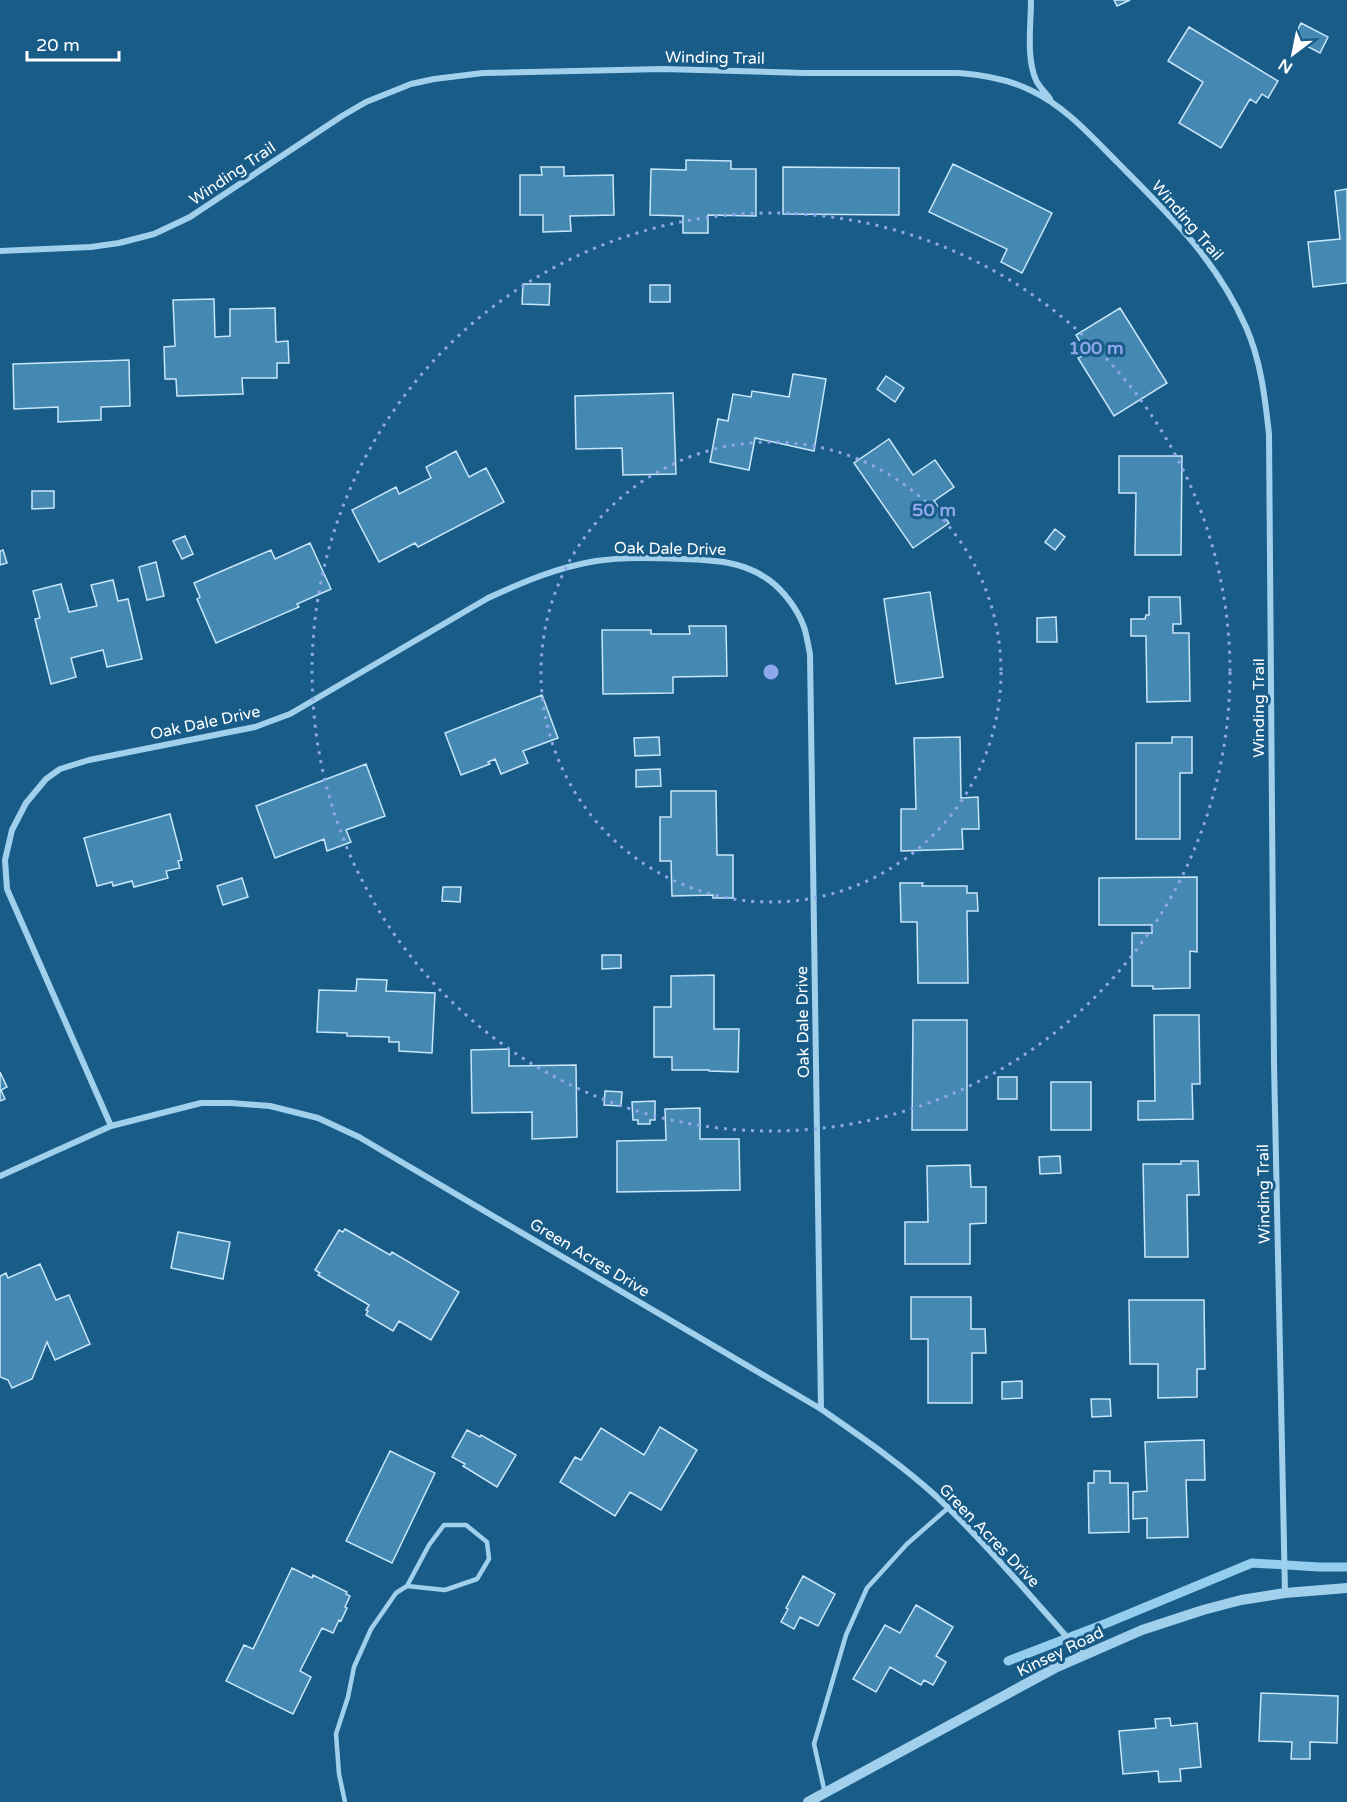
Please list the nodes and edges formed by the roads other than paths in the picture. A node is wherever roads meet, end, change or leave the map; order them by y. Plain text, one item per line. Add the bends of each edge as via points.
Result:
1 (1031, 0) edge
2 (1054, 103) junction
3 (0, 251) edge
4 (111, 1126) junction
5 (0, 1176) edge
6 (821, 1409) junction
7 (948, 1508) junction
8 (407, 1586) junction
9 (1347, 1588) edge
10 (1285, 1593) junction
11 (1083, 1655) junction
12 (825, 1793) junction
13 (345, 1802) edge
14 (808, 1802) edge

1 - 2 street via 1033,70 1037,82
2 - 3 street, Winding Trail via 1006,81 959,73 663,69 483,73 434,79 366,102 190,217 154,234 92,247
2 - 10 street, Winding Trail via 1156,201 1211,263 1247,329 1265,397 1269,434 1274,1062
4 - 5 street, Green Acres Drive
4 - 6 street, Green Acres Drive via 201,1103 270,1106 318,1118 359,1137
4 - 6 street, Oak Dale Drive via 7,889 5,860 12,830 26,802 46,779 60,769 89,760 276,720 488,598 552,572 596,561 641,558 712,560 747,567 770,581 790,601 804,626 810,654
6 - 7 street, Green Acres Drive via 891,1458
7 - 11 street, Green Acres Drive
7 - 12 lane via 907,1544 867,1588 846,1635 814,1744
8 - 8 lane via 445,1590 477,1579 489,1559 487,1542 466,1525 444,1525
8 - 13 lane via 396,1593 371,1629 354,1667 336,1734
9 - 10 street, Kinsey Road
10 - 11 street, Kinsey Road via 1203,1610
11 - 12 street, Kinsey Road
12 - 14 street, Kinsey Road

